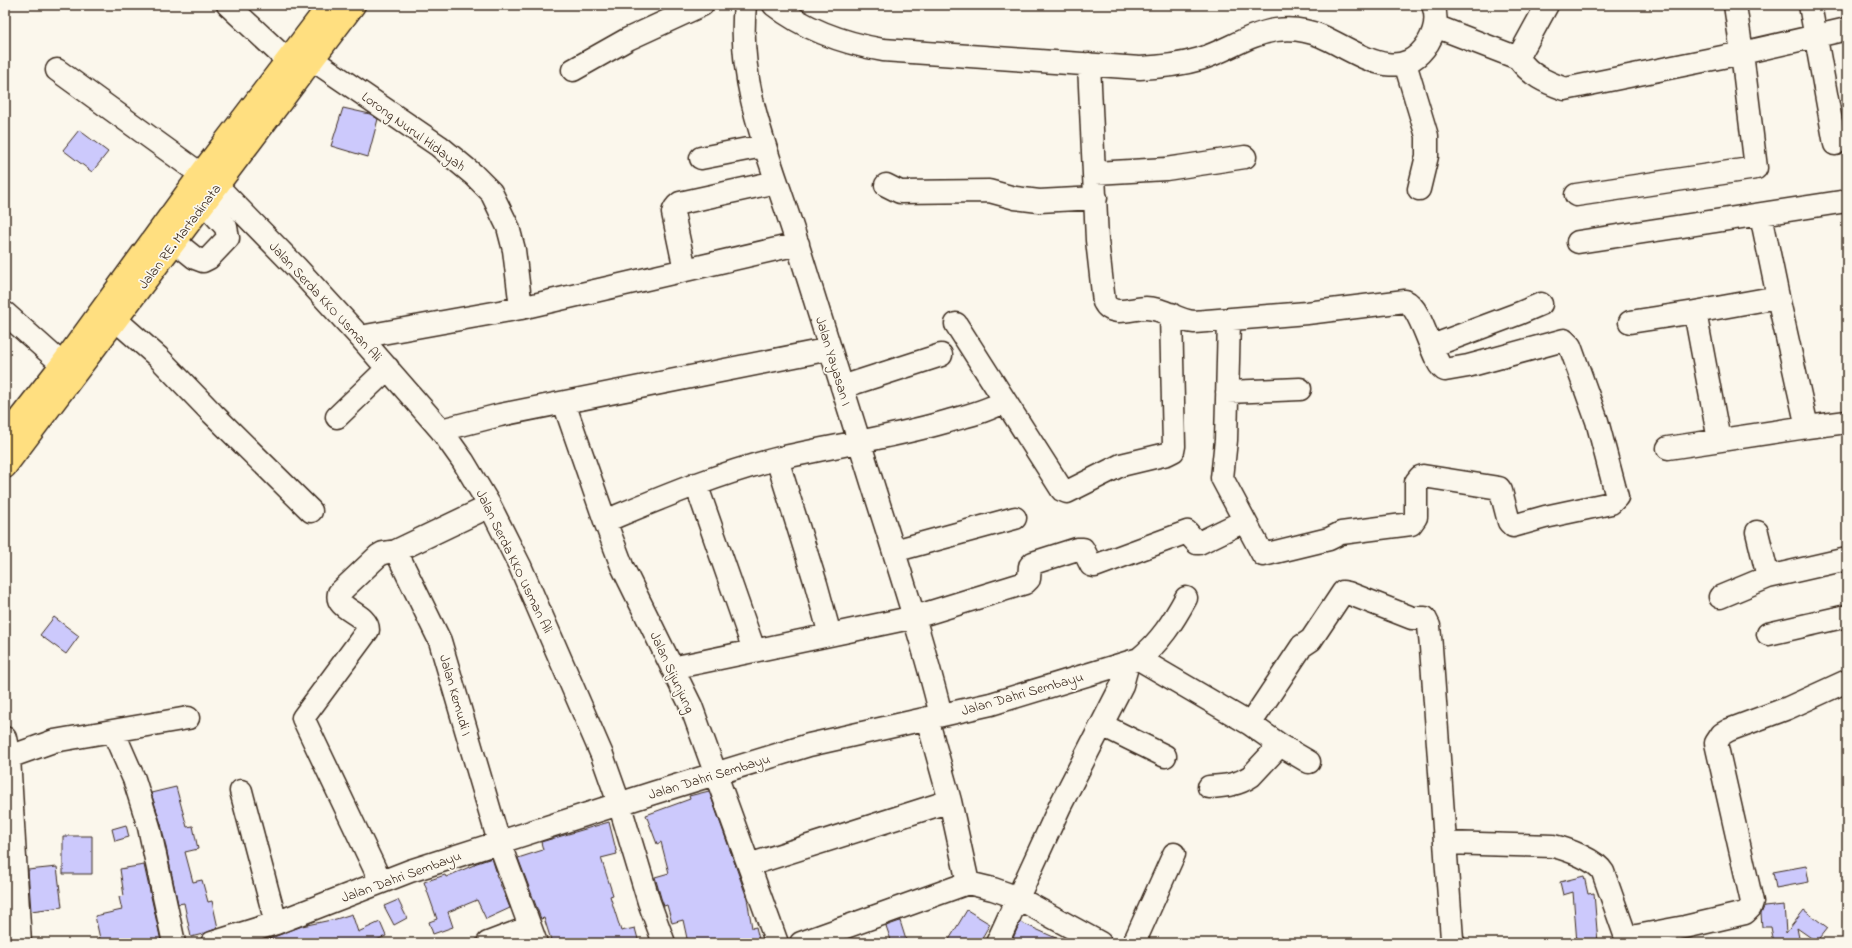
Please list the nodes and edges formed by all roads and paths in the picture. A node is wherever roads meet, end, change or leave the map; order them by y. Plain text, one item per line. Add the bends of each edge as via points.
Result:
1 (228, 5) edge
2 (329, 5) edge
3 (354, 5) edge
4 (702, 5) edge
5 (745, 5) edge
6 (774, 5) edge
7 (1548, 5) edge
8 (1734, 5) edge
9 (1810, 5) edge
10 (1434, 16) edge
11 (1847, 29) edge
12 (1815, 35) junction
13 (1742, 53) junction
14 (1508, 54) junction
15 (287, 60) junction
16 (312, 60) junction
17 (1405, 63) junction
18 (1089, 64) junction
19 (57, 70) dead end
20 (573, 70) dead end
21 (1835, 144) dead end
22 (764, 146) junction
23 (1245, 157) dead end
24 (701, 158) dead end
25 (1095, 173) junction
26 (209, 179) junction
27 (776, 182) junction
28 (886, 185) dead end
29 (1419, 189) dead end
30 (1576, 195) dead end
31 (1096, 198) junction
32 (1847, 201) edge
33 (204, 204) junction
34 (1762, 215) junction
35 (175, 242) junction
36 (1578, 242) dead end
37 (798, 244) junction
38 (685, 270) junction
39 (1778, 297) junction
40 (1541, 304) dead end
41 (521, 308) junction
42 (1695, 312) junction
43 (5, 313) edge
44 (1171, 314) junction
45 (116, 320) junction
46 (1229, 320) junction
47 (1630, 322) dead end
48 (956, 324) dead end
49 (360, 337) junction
50 (1432, 346) junction
51 (830, 349) junction
52 (941, 355) dead end
53 (62, 364) junction
54 (388, 368) junction
55 (842, 387) junction
56 (1300, 389) dead end
57 (1227, 392) junction
58 (1004, 401) junction
59 (564, 403) junction
60 (337, 417) dead end
61 (1847, 422) edge
62 (1807, 426) junction
63 (441, 430) junction
64 (5, 437) edge
65 (1719, 440) junction
66 (859, 443) junction
67 (1668, 448) dead end
68 (777, 459) junction
69 (5, 467) edge
70 (696, 484) junction
71 (490, 506) junction
72 (311, 511) dead end
73 (1015, 518) dead end
74 (605, 521) junction
75 (1244, 521) junction
76 (1757, 532) dead end
77 (396, 551) junction
78 (894, 551) junction
79 (1847, 559) edge
80 (1768, 576) junction
81 (1720, 597) dead end
82 (1186, 598) dead end
83 (1847, 616) edge
84 (915, 617) junction
85 (1768, 634) dead end
86 (830, 635) junction
87 (754, 650) junction
88 (1133, 661) junction
89 (672, 668) junction
90 (1847, 681) edge
91 (934, 717) junction
92 (188, 718) dead end
93 (1250, 724) junction
94 (1102, 725) junction
95 (113, 731) junction
96 (1280, 745) junction
97 (7, 747) edge
98 (1165, 756) dead end
99 (1310, 762) dead end
100 (716, 774) junction
101 (1209, 787) dead end
102 (242, 791) dead end
103 (950, 800) junction
104 (619, 803) junction
105 (499, 842) junction
106 (1445, 843) junction
107 (1174, 854) dead end
108 (749, 864) junction
109 (381, 882) junction
110 (968, 883) junction
111 (1016, 897) junction
112 (276, 923) junction
113 (533, 935) edge
114 (1689, 935) edge
115 (1627, 941) edge
116 (20, 943) edge
117 (174, 943) edge
118 (212, 943) edge
119 (488, 943) edge
120 (664, 943) edge
121 (777, 943) edge
122 (801, 943) edge
123 (997, 943) edge
124 (1100, 943) edge
125 (1134, 943) edge
126 (1454, 943) edge

1 - 15 street
2 - 15 highway
3 - 16 highway, Jalan RE. Martadinata
4 - 20 street via 628,40
5 - 22 street, Jalan Yayasan I via 743,28 748,90
6 - 18 street via 802,24 856,46
7 - 14 street
8 - 13 street
9 - 12 street
10 - 14 street
10 - 17 street via 1433,34 1423,51
11 - 12 street
12 - 13 street
12 - 21 street
13 - 14 street via 1565,89 1546,83
13 - 30 street via 1756,168
15 - 26 highway
16 - 26 highway, Jalan RE. Martadinata
16 - 41 street, Lorong Nurul Hidayah via 439,146 491,192 508,227 514,250
17 - 18 street via 1377,63 1320,35 1289,29 1261,33 1199,59 1174,65 1140,68
17 - 29 street via 1427,136 1427,156
18 - 25 street
19 - 26 street, Jalan Serda KKO Usman Ali
22 - 24 street
22 - 27 street, Jalan Yayasan I
23 - 25 street via 1166,169
25 - 31 street
26 - 33 highway, Jalan RE. Martadinata
26 - 49 street, Jalan Serda KKO Usman Ali via 296,267
26 - 53 highway
27 - 37 street, Jalan Yayasan I
27 - 38 street via 677,205 673,213
28 - 31 street via 904,192 984,190 1039,201
31 - 44 street via 1097,240 1106,307 1112,311 1147,308
32 - 34 street
33 - 35 highway, Jalan RE. Martadinata
33 - 35 street via 226,227 228,238 210,258 203,261 195,258
34 - 36 street
34 - 39 street
35 - 45 highway, Jalan RE. Martadinata
37 - 38 street
37 - 51 street, Jalan Yayasan I
38 - 41 street
39 - 42 street
39 - 62 street
40 - 50 street
41 - 49 street
42 - 47 street
42 - 65 street
43 - 53 street
44 - 46 street via 1188,322
44 - 58 street via 1174,446 1170,453 1121,465 1074,490 1064,492
45 - 69 highway, Jalan RE. Martadinata
45 - 72 street via 158,357
46 - 50 street via 1405,301 1411,305
46 - 57 street
48 - 58 street
49 - 54 street, Jalan Serda KKO Usman Ali
50 - 75 street via 1442,369 1449,370 1560,341 1566,342 1570,346 1597,421 1616,499 1611,503 1512,526 1499,488 1423,476 1416,482 1416,517 1411,524 1341,533 1329,539 1265,555 1261,554
51 - 55 street, Jalan Yayasan I
51 - 59 street
52 - 55 street
53 - 64 highway
54 - 60 street
54 - 63 street, Jalan Serda KKO Usman Ali
55 - 66 street, Jalan Yayasan I
56 - 57 street
57 - 75 street via 1222,478
58 - 66 street via 990,409 966,416
59 - 63 street via 500,415
59 - 74 street, Jalan Sijunjung
61 - 62 street
62 - 65 street
63 - 71 street, Jalan Serda KKO Usman Ali
65 - 67 street
66 - 68 street
66 - 78 street, Jalan Yayasan I
68 - 70 street
68 - 86 street
70 - 74 street
70 - 87 street
71 - 77 street
71 - 104 street, Jalan Serda KKO Usman Ali via 520,566 564,666
73 - 78 street
74 - 89 street, Jalan Sijunjung via 622,566
75 - 84 street via 1200,543 1196,543 1187,532 1095,566 1091,565 1085,551 1080,548 1033,563 1030,566 1029,579 1025,582
76 - 80 street
77 - 105 street, Jalan Kemudi I via 440,641
77 - 109 street via 378,556 339,593 340,602 364,621 368,630 304,718
78 - 84 street, Jalan Yayasan I
79 - 80 street
80 - 81 street
82 - 88 street, Jalan Dahri Sembayu via 1168,630 1152,649
83 - 85 street
84 - 86 street
84 - 91 street, Jalan Yayasan I
86 - 87 street
87 - 89 street
88 - 91 street, Jalan Dahri Sembayu via 991,704
88 - 93 street
88 - 94 street
89 - 100 street, Jalan Sijunjung via 691,706
90 - 114 street via 1788,708 1729,730 1718,739 1715,747 1752,902 1745,913
91 - 100 street, Jalan Dahri Sembayu via 808,745
91 - 103 street, Jalan Yayasan I
92 - 95 street
93 - 96 street
93 - 106 street via 1302,646 1311,640 1342,592 1427,622
94 - 98 street
94 - 111 street
95 - 97 street
95 - 117 street via 134,779 149,826
96 - 99 street
96 - 101 street via 1246,780 1234,785
97 - 116 street
100 - 104 street, Jalan Dahri Sembayu
100 - 108 street, Jalan Sijunjung
102 - 112 street
103 - 108 street
103 - 110 street, Jalan Yayasan I
104 - 105 street, Jalan Dahri Sembayu
104 - 120 street, Jalan Serda KKO Usman Ali
105 - 109 street, Jalan Dahri Sembayu
105 - 113 street, Jalan Kemudi I
106 - 115 street via 1553,846 1568,850 1598,866 1603,872
106 - 126 street
107 - 125 street
108 - 121 street, Jalan Sijunjung
109 - 112 street, Jalan Dahri Sembayu
110 - 111 street
110 - 122 street
111 - 123 street
111 - 124 street
112 - 118 street, Jalan Dahri Sembayu
113 - 119 street
114 - 115 street

